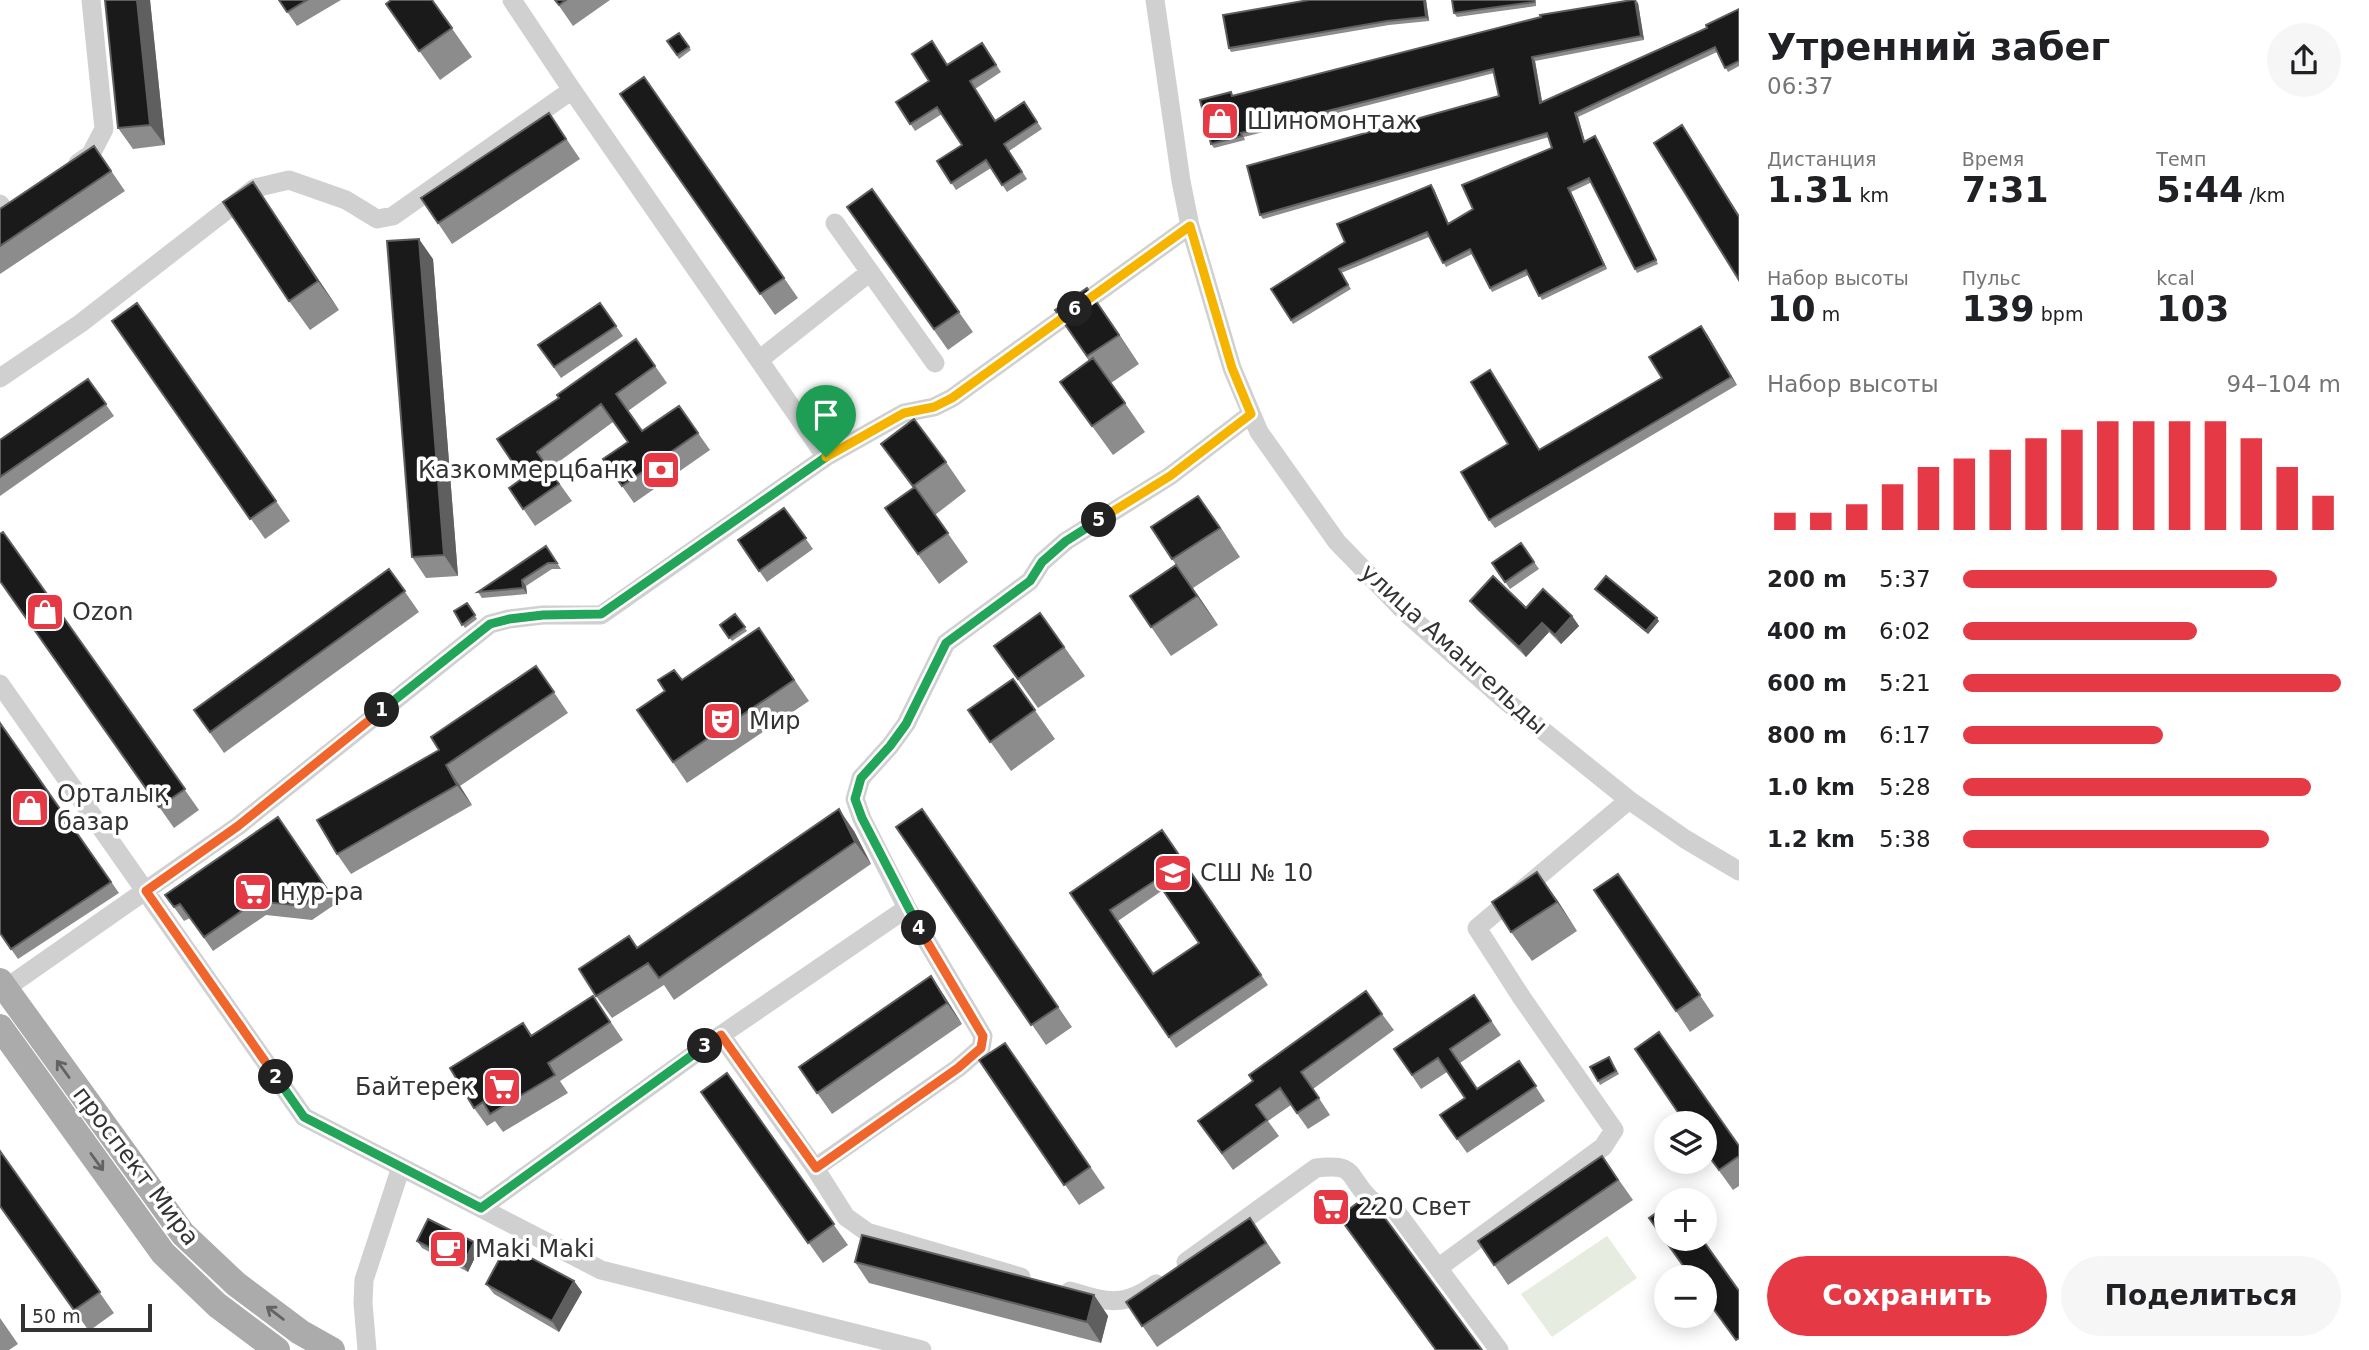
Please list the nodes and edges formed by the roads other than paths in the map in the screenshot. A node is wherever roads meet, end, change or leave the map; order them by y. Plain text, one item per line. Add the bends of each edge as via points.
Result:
1 (91, 0) edge
2 (512, 0) edge
3 (1155, 0) edge
4 (572, 90) junction
5 (59, 176) edge
6 (835, 223) dead end
7 (1190, 226) junction
8 (870, 272) junction
9 (759, 360) junction
10 (935, 363) dead end
11 (0, 378) edge
12 (1251, 414) junction
13 (826, 457) junction
14 (0, 684) edge
15 (1629, 800) junction
16 (1739, 871) edge
17 (146, 891) junction
18 (907, 908) junction
19 (2, 986) edge
20 (0, 1027) edge
21 (721, 1035) junction
22 (401, 1167) junction
23 (816, 1168) junction
24 (481, 1208) junction
25 (1438, 1268) junction
26 (863, 1343) edge
27 (277, 1350) edge
28 (332, 1350) edge
29 (367, 1350) edge
30 (922, 1350) edge
31 (1499, 1350) edge

1 - 5 street via 104,129 91,154
2 - 4 street
3 - 7 street, улица Амангельды
4 - 9 street
4 - 11 street via 393,216 377,219 346,200 289,180 255,188 81,324
6 - 8 street
7 - 12 street, улица Амангельды via 1232,368
7 - 13 street via 952,398 904,413
8 - 9 street
8 - 10 street
9 - 13 street
12 - 15 street, улица Амангельды via 1337,542 1405,612
12 - 18 street via 1170,476 1066,541 1042,562 1030,581 946,643 906,724 861,778 855,799
13 - 17 street via 601,614 543,615 490,624 238,826
14 - 17 street
15 - 16 street, улица Амангельды
15 - 25 street via 1477,928 1614,1129 1603,1147
17 - 19 street
17 - 22 street via 304,1117
18 - 21 street
18 - 23 street via 983,1036 981,1048
28 -> 19 main road, проспект Мира via 300,1332 236,1283 183,1234
20 -> 27 main road, проспект Мира via 163,1253 218,1305
21 - 23 street
21 - 24 street
22 - 24 street
22 - 29 street via 364,1280
23 - 25 street via 846,1217 867,1232 1116,1303 1146,1291 1316,1168 1336,1166 1351,1172 1370,1200 1395,1210
24 - 26 street via 601,1270
25 - 31 street
26 - 30 street

